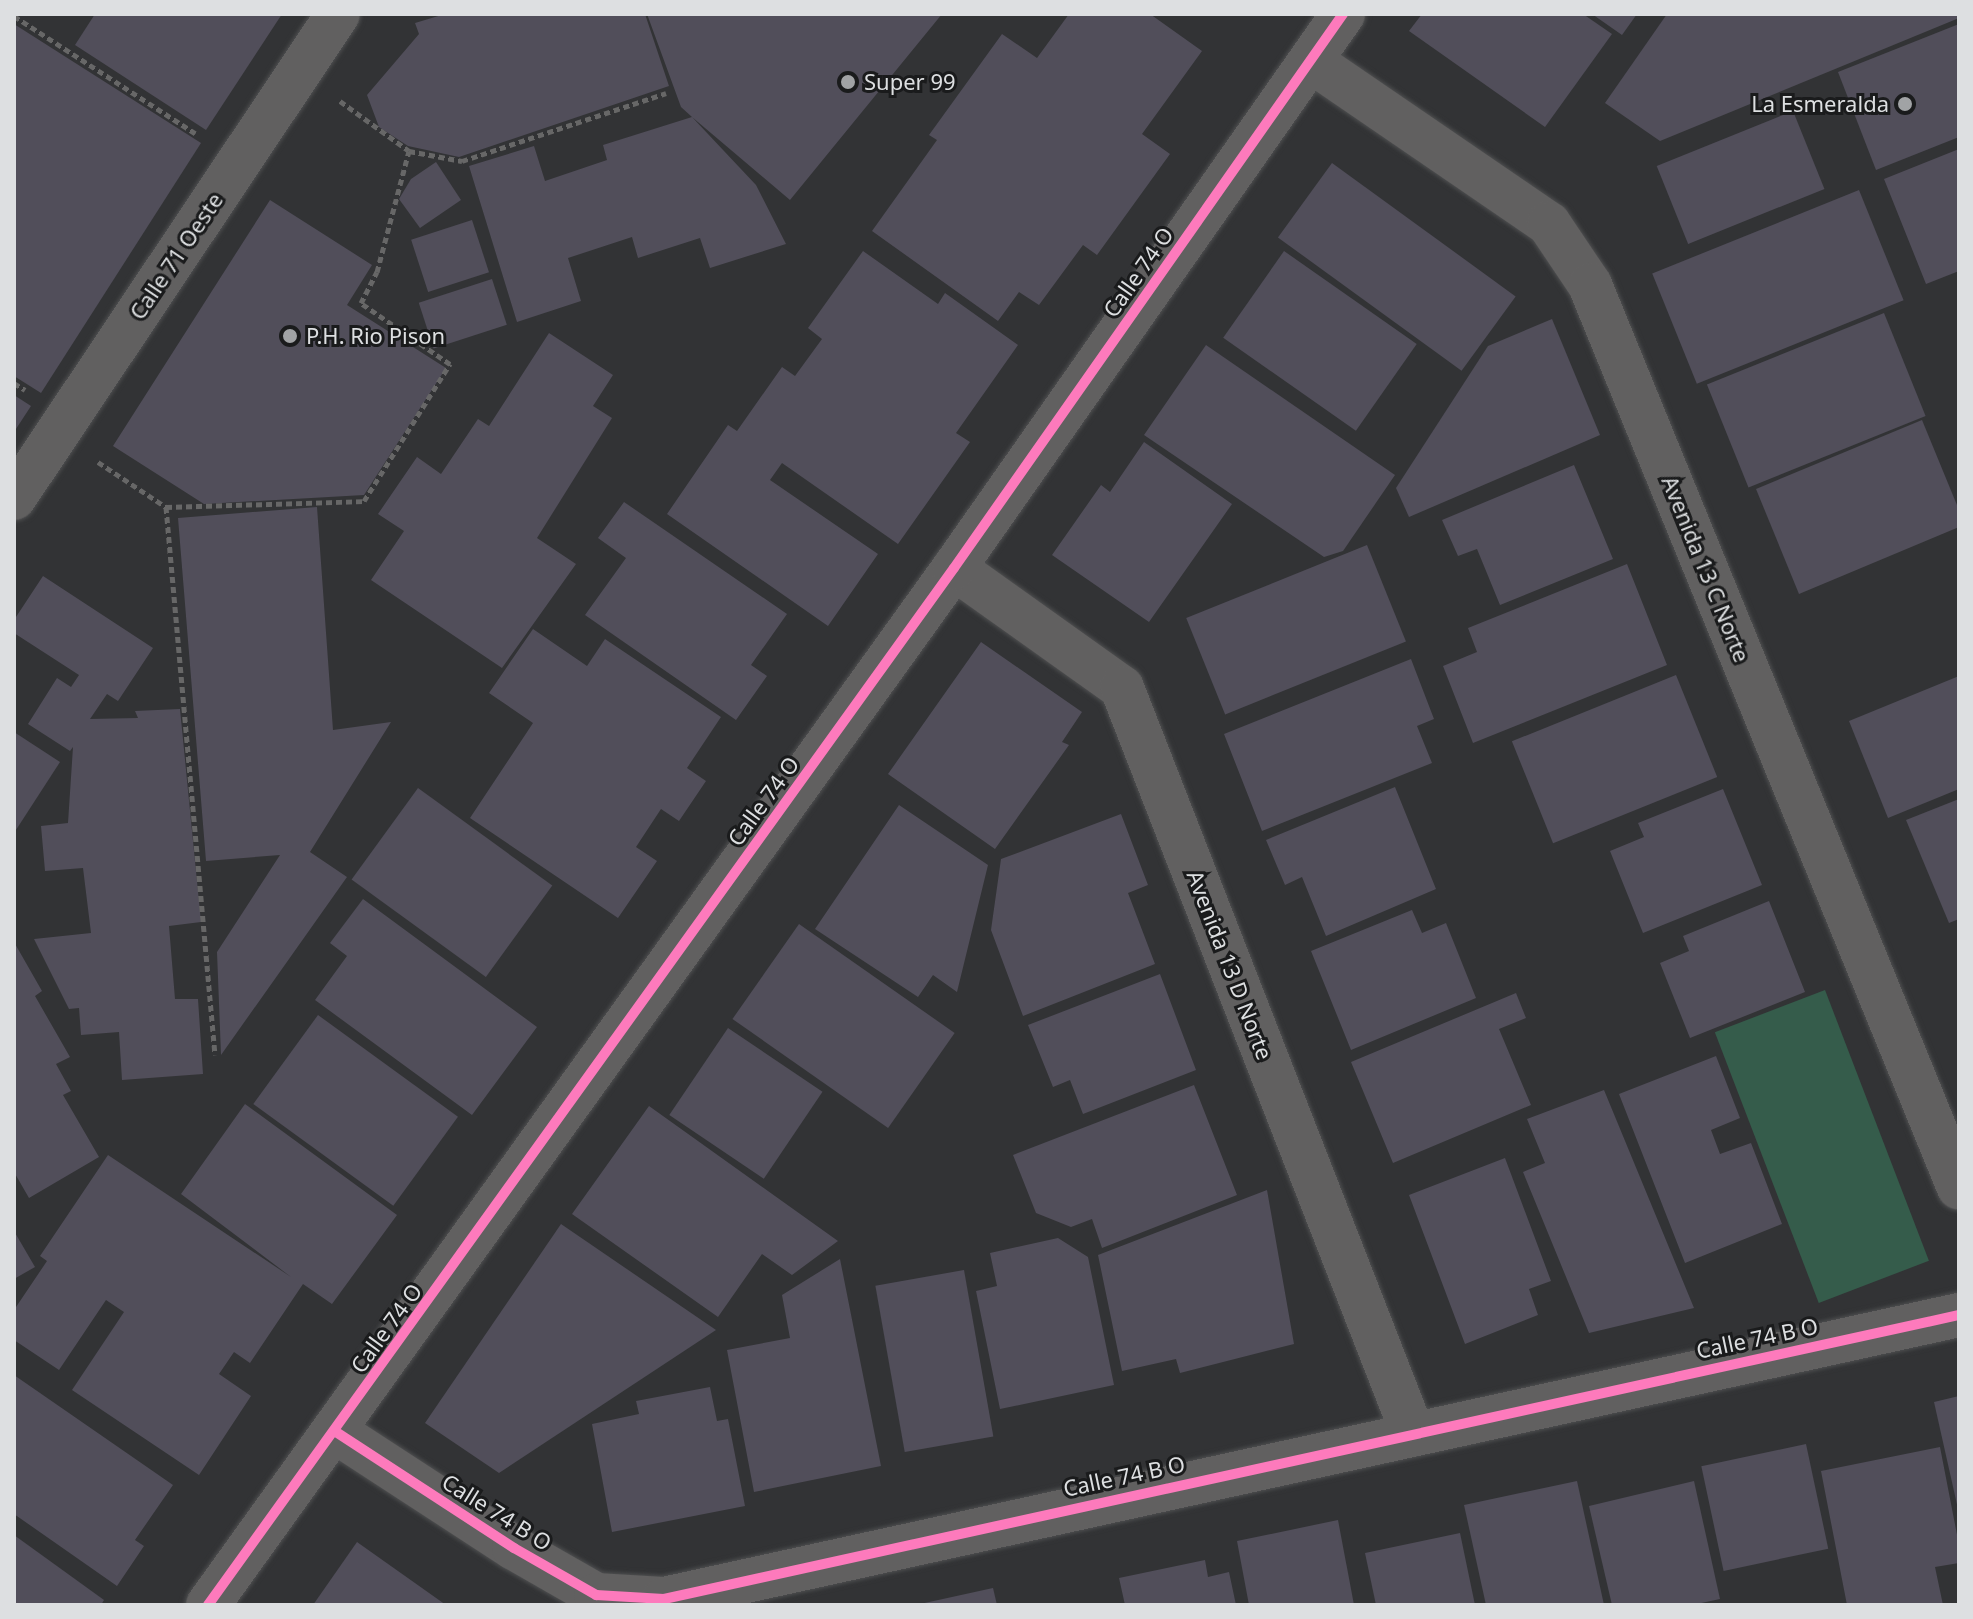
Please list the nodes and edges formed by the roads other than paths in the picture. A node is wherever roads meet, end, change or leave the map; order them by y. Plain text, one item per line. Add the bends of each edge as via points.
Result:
1 (338, 14) edge
2 (1343, 14) edge
3 (1311, 61) junction
4 (14, 498) edge
5 (954, 568) junction
6 (1959, 1188) edge
7 (1959, 1315) edge
8 (336, 1432) junction
9 (1413, 1434) junction
10 (208, 1605) edge

1 - 4 street, Calle 71 Oeste
2 - 3 street, Calle 74 O
3 - 5 street, Calle 74 O
3 - 6 street, Avenida 13 C Norte via 1549,224 1590,285
5 - 8 street, Calle 74 O
5 - 9 street, Avenida 13 D Norte via 1122,688
7 - 9 street, Calle 74 B O
8 - 9 street, Calle 74 B O via 596,1595 664,1599
8 - 10 street, Calle 74 O

